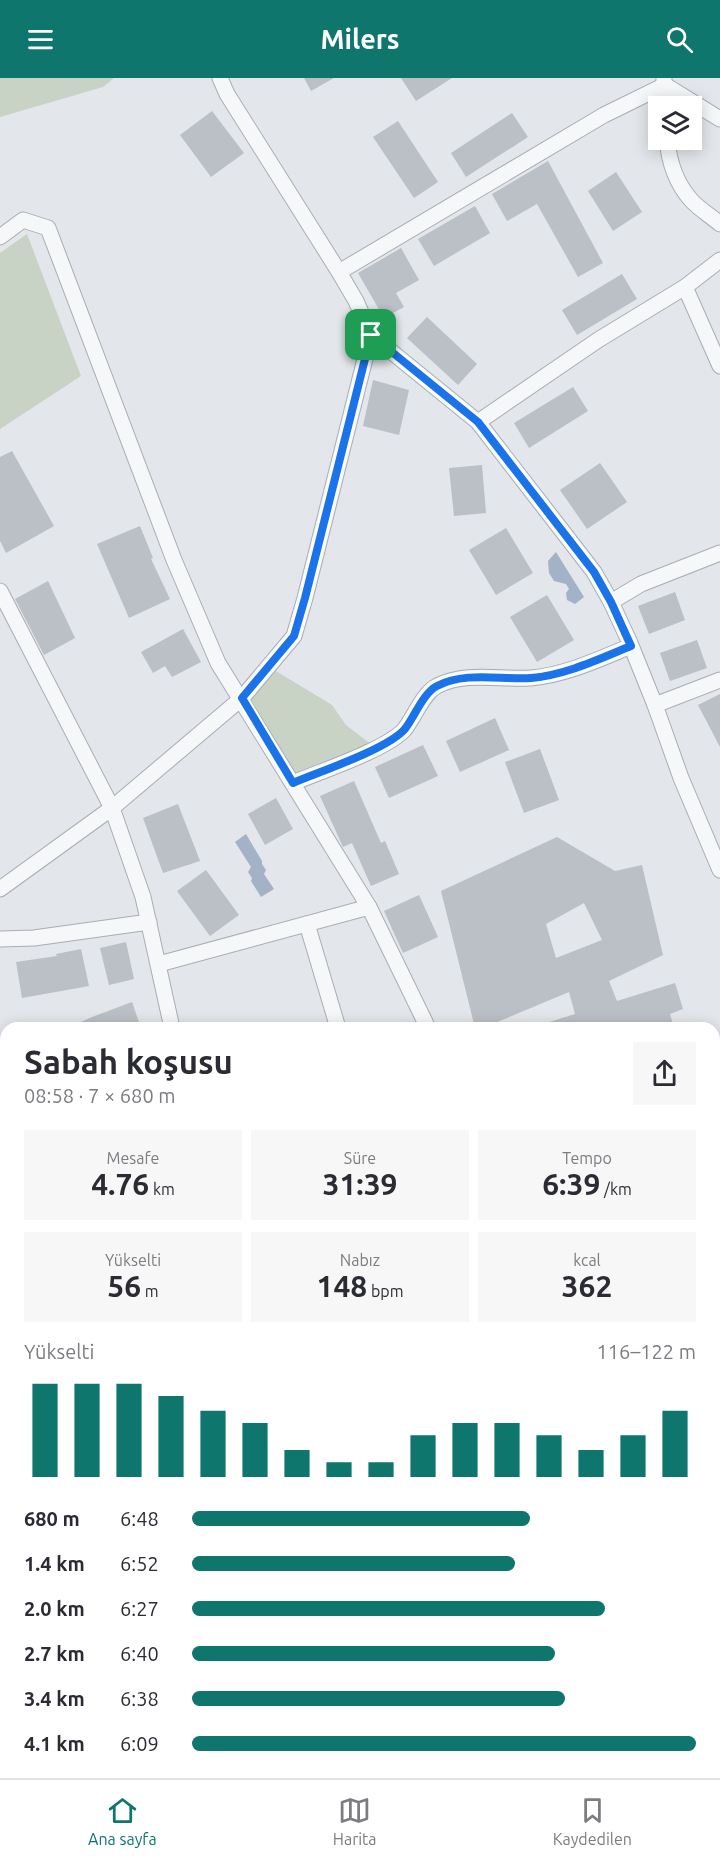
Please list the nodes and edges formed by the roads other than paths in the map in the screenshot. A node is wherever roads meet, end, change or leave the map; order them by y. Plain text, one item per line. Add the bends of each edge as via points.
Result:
1 (220, 78) edge
2 (665, 82) edge
3 (720, 119) edge
4 (668, 150) edge
5 (720, 225) edge
6 (0, 237) edge
7 (720, 260) edge
8 (339, 272) junction
9 (685, 287) junction
10 (371, 335) junction
11 (720, 366) edge
12 (478, 422) junction
13 (720, 553) edge
14 (0, 591) edge
15 (611, 602) junction
16 (631, 646) junction
17 (720, 680) edge
18 (242, 698) junction
19 (655, 705) junction
20 (293, 783) junction
21 (112, 808) junction
22 (715, 848) edge
23 (720, 870) edge
24 (1, 886) edge
25 (369, 907) junction
26 (149, 922) junction
27 (307, 924) junction
28 (0, 939) edge
29 (159, 964) junction
30 (171, 1022) edge
31 (337, 1022) edge
32 (425, 1022) edge

1 - 8 street
2 - 3 street
2 - 8 street
4 - 5 street via 680,185
6 - 18 street via 23,220 48,228 174,560 218,663
7 - 9 street
8 - 10 street
9 - 11 street
9 - 12 street via 598,340
10 - 12 street
10 - 18 street via 294,636
12 - 15 street via 594,572
13 - 15 street via 641,584
14 - 21 street
15 - 16 street
16 - 19 street
16 - 20 street via 552,675 472,678 435,687 403,730 388,741
17 - 19 street
18 - 20 street
18 - 21 street
19 - 22 street via 681,778
20 - 25 street
21 - 24 street
21 - 26 street
22 - 23 street
25 - 27 street
25 - 32 street
26 - 28 street
26 - 29 street
27 - 29 street
27 - 31 street
29 - 30 street

